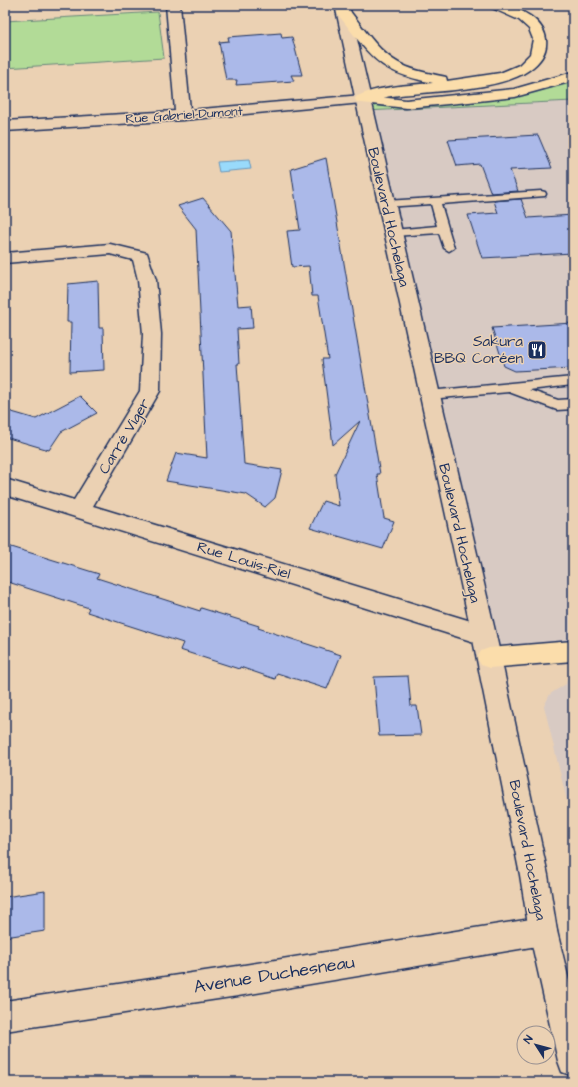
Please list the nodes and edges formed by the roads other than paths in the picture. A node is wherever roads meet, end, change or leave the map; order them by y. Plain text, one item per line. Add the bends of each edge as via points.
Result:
1 (173, 5) edge
2 (497, 5) edge
3 (343, 9) edge
4 (573, 76) edge
5 (464, 83) junction
6 (362, 99) junction
7 (182, 115) junction
8 (5, 126) edge
9 (541, 194) dead end
10 (435, 200) junction
11 (386, 204) junction
12 (444, 229) junction
13 (393, 233) junction
14 (449, 248) dead end
15 (5, 258) edge
16 (573, 381) edge
17 (510, 387) junction
18 (429, 395) junction
19 (573, 404) edge
20 (5, 487) edge
21 (80, 509) junction
22 (484, 635) junction
23 (573, 651) edge
24 (488, 658) junction
25 (543, 931) junction
26 (5, 1016) edge
27 (573, 1061) edge

1 - 7 street via 183,100
2 - 5 highway via 512,10 536,29 540,38 540,50 532,63 513,73 488,81
3 - 5 highway via 380,57 396,67 420,76
3 - 6 street, Boulevard Hochelaga
4 - 6 highway via 515,93 406,104
5 - 6 highway via 394,90
6 - 7 street, Rue Gabriel-Dumont
6 - 11 street, Boulevard Hochelaga
7 - 8 street, Rue Gabriel-Dumont
9 - 10 lane
10 - 11 lane
10 - 12 lane
11 - 13 street, Boulevard Hochelaga
12 - 13 lane
12 - 14 lane
13 - 18 street, Boulevard Hochelaga
15 - 21 street, Carré Viger via 110,249 141,257 147,280 152,334 150,392
16 - 17 lane
17 - 18 lane
17 - 19 lane via 556,405
18 - 22 street, Boulevard Hochelaga
20 - 21 street, Rue Louis-Riel
21 - 22 street, Rue Louis-Riel
22 - 24 street, Boulevard Hochelaga
23 - 24 highway
24 - 25 street, Boulevard Hochelaga via 534,875
25 - 26 street, Avenue Duchesneau
25 - 27 street, Boulevard Hochelaga

